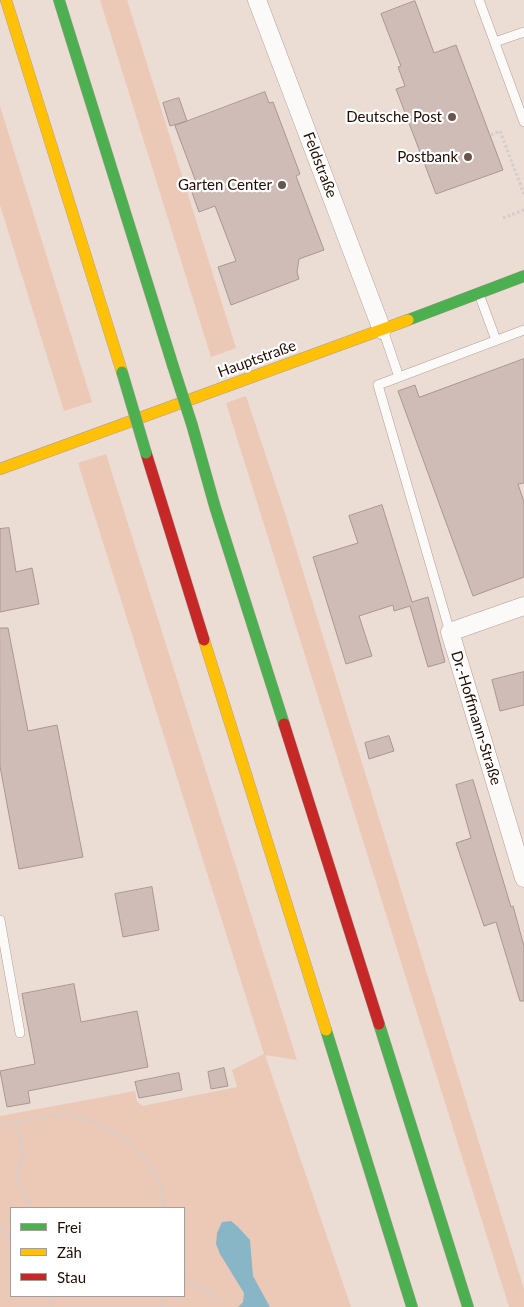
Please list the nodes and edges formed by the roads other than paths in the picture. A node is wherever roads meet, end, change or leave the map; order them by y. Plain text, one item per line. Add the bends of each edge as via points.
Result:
1 (6, 0) edge
2 (59, 0) edge
3 (258, 0) edge
4 (479, 0) edge
5 (524, 32) edge
6 (495, 42) junction
7 (524, 122) edge
8 (524, 276) edge
9 (478, 293) junction
10 (382, 330) junction
11 (524, 330) edge
12 (496, 340) junction
13 (398, 377) junction
14 (0, 469) edge
15 (524, 606) edge
16 (450, 632) junction
17 (524, 878) edge
18 (0, 920) edge
19 (20, 1033) dead end
20 (412, 1307) edge
21 (468, 1307) edge

1 - 20 main road, bridge
2 - 21 main road, bridge via 215,507
3 - 10 street, Feldstraße
4 - 6 lane
5 - 6 lane
6 - 7 lane
8 - 9 main road, Hauptstraße
9 - 10 main road, Hauptstraße
9 - 12 lane
10 - 13 lane
10 - 14 main road, Hauptstraße
11 - 12 lane
12 - 13 lane
13 - 16 lane via 378,385
15 - 16 street, Dr.-Hoffmann-Straße
16 - 17 street, Dr.-Hoffmann-Straße
18 - 19 lane

